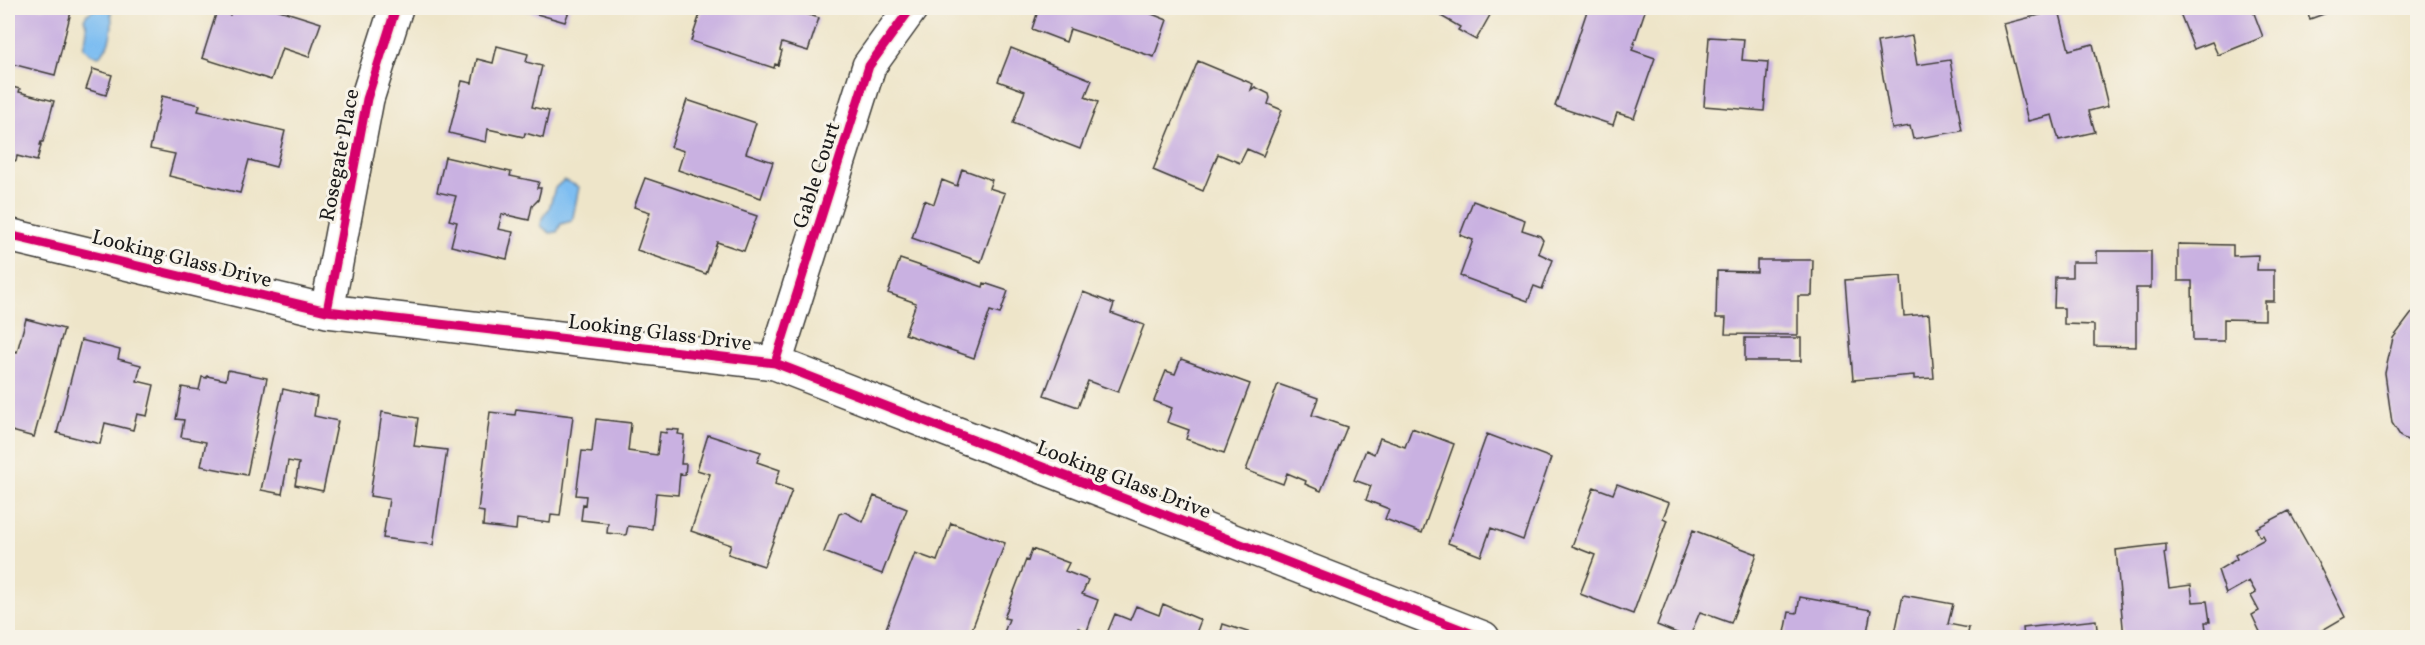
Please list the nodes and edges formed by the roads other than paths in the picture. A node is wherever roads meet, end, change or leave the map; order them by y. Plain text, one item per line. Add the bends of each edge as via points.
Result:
1 (396, 8) edge
2 (910, 8) edge
3 (8, 235) edge
4 (327, 311) junction
5 (775, 363) junction
6 (1483, 638) edge

1 - 4 street, Rosegate Place via 366,99
2 - 5 street, Gable Court via 868,66
3 - 4 street, Looking Glass Drive
4 - 5 street, Looking Glass Drive
5 - 6 street, Looking Glass Drive

